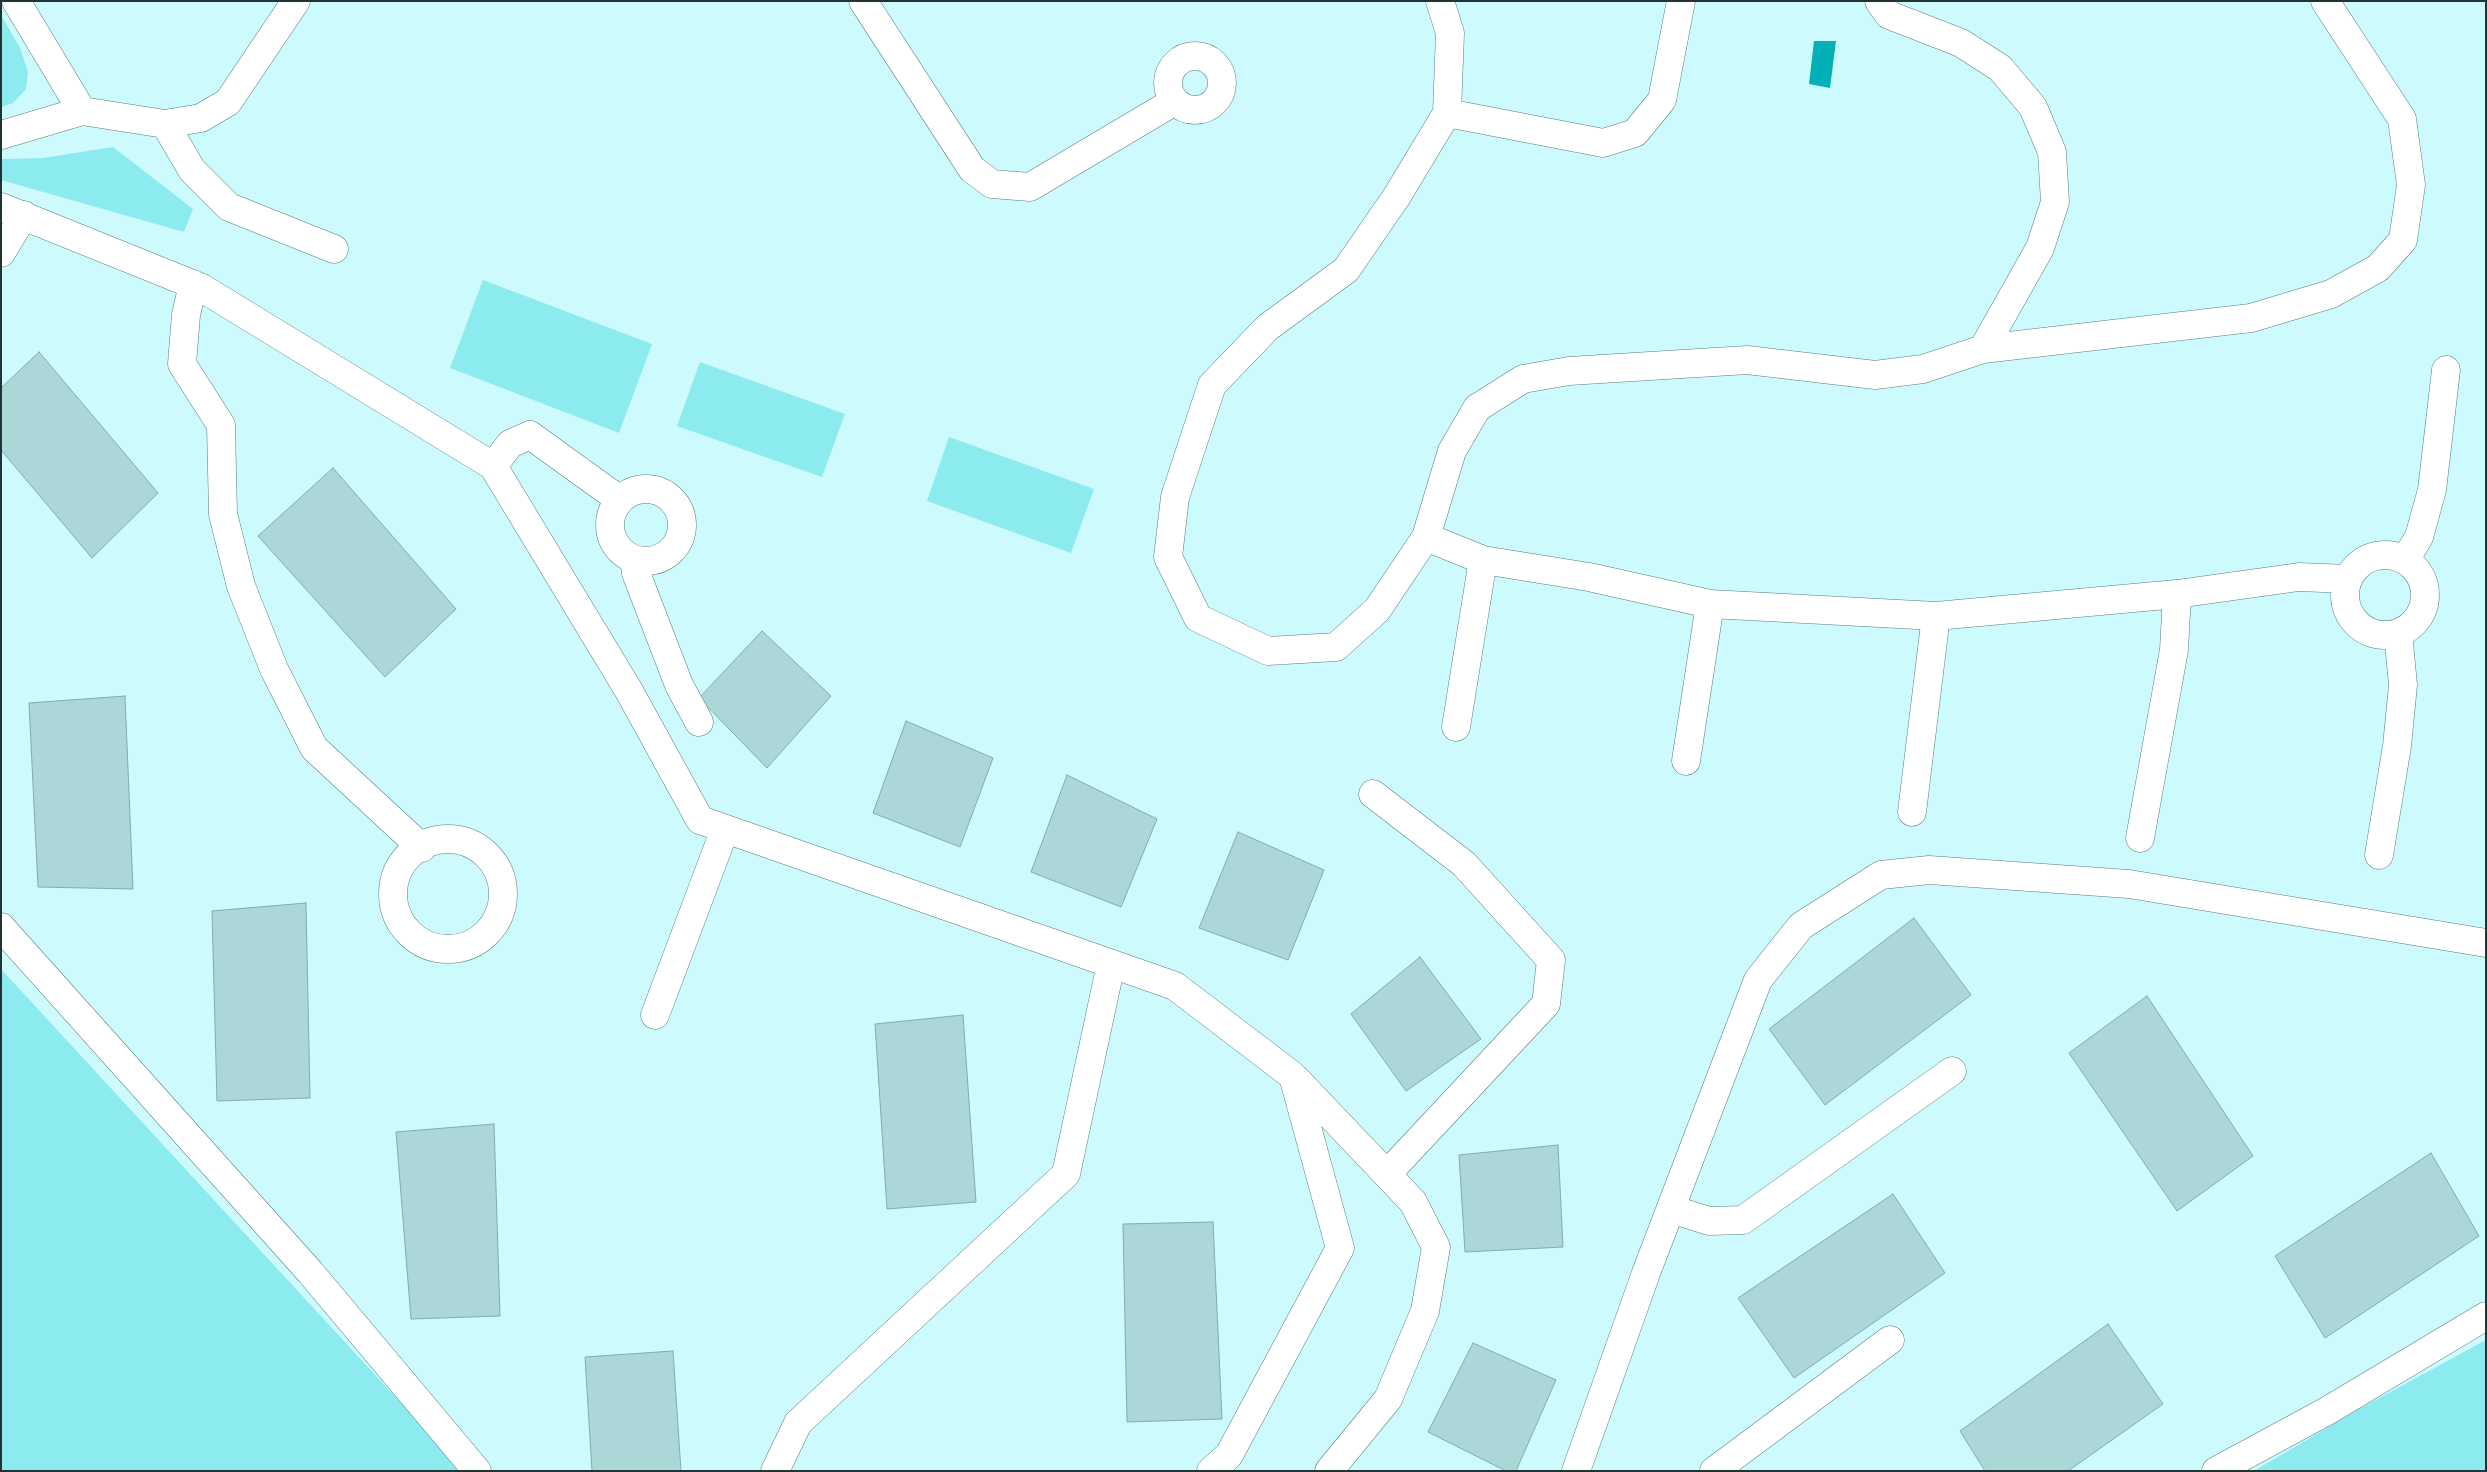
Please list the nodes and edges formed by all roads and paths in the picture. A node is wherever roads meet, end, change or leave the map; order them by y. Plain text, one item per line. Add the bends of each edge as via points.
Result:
1 (16, 1) edge
2 (296, 1) edge
3 (864, 1) edge
4 (1440, 1) edge
5 (1681, 1) edge
6 (1880, 1) edge
7 (2325, 1) edge
8 (1175, 101) dead end
9 (82, 111) junction
10 (1447, 113) junction
11 (165, 124) junction
12 (1, 135) edge
13 (12, 211) edge
14 (334, 249) dead end
15 (1, 253) edge
16 (193, 284) junction
17 (1983, 349) junction
18 (2446, 370) dead end
19 (493, 466) junction
20 (620, 500) junction
21 (1426, 537) junction
22 (634, 559) junction
23 (1483, 560) junction
24 (2405, 560) junction
25 (2348, 579) junction
26 (2178, 594) junction
27 (1710, 604) junction
28 (1936, 616) junction
29 (2398, 633) junction
30 (699, 722) dead end
31 (1456, 727) dead end
32 (1686, 761) dead end
33 (1373, 794) dead end
34 (1912, 812) dead end
35 (724, 829) junction
36 (2140, 838) dead end
37 (422, 848) junction
38 (2379, 855) dead end
39 (1, 927) edge
40 (2486, 943) edge
41 (1112, 964) junction
42 (655, 1015) dead end
43 (1952, 1071) dead end
44 (1293, 1076) junction
45 (1387, 1174) junction
46 (1671, 1209) junction
47 (2486, 1316) edge
48 (1890, 1340) dead end
49 (477, 1471) edge
50 (775, 1471) edge
51 (1211, 1471) edge
52 (1329, 1471) edge
53 (1576, 1471) edge
54 (1714, 1471) edge
55 (2216, 1471) edge

1 - 9 lane
2 - 11 lane via 228,102 201,118
3 - 8 lane via 972,169 992,184 1030,187
4 - 10 lane via 1450,33
5 - 10 lane via 1662,100 1635,133 1603,143
6 - 17 lane via 1889,15 1961,43 2000,68 2033,107 2052,152 2055,202 2040,248
7 - 17 lane via 2402,119 2411,185 2403,240 2378,268 2331,294 2251,318
9 - 11 lane
9 - 12 lane
10 - 21 lane via 1397,196 1346,270 1268,327 1212,385 1175,497 1168,557 1198,618 1268,651 1336,647 1377,610
11 - 14 lane via 192,170 229,207
13 - 15 lane
13 - 16 lane
16 - 19 lane
16 - 37 lane via 186,315 182,364 221,425 222,514 241,586 274,669 314,748
17 - 21 lane via 1923,369 1875,375 1747,360 1569,371 1523,379 1477,408 1452,451
18 - 24 lane via 2432,490 2419,537
19 - 20 lane via 510,444 530,435
19 - 35 lane via 629,691 700,820
20 - 22 lane via 613,510 611,534 616,546
20 - 22 lane via 629,493 653,490 674,502 682,524 680,535 667,554 646,561
21 - 23 lane
22 - 30 lane via 636,574 679,685
23 - 27 lane via 1589,577
23 - 31 lane
24 - 25 lane via 2392,555 2367,558
24 - 29 lane via 2422,579 2424,605 2410,627
25 - 26 lane via 2299,577
25 - 29 lane via 2346,604 2351,617 2372,633
26 - 28 lane
26 - 36 lane via 2174,650
27 - 28 lane
27 - 32 lane
28 - 34 lane
29 - 38 lane via 2403,685
33 - 45 lane via 1464,864 1551,960 1546,1004
35 - 41 lane
35 - 42 lane
37 - 37 lane via 437,839 456,838 489,856 499,871 503,889 502,908 495,924 483,938 449,949 431,946 414,938 402,925 394,908 392,890 406,857
39 - 49 lane via 310,1272
40 - 46 lane via 2129,884 1929,870 1881,875 1802,926 1758,980
41 - 44 lane via 1175,986
41 - 50 lane via 1066,1174 798,1423
43 - 46 lane via 1743,1220 1709,1221
44 - 45 lane
44 - 51 lane via 1340,1248 1229,1455
45 - 52 lane via 1413,1202 1436,1247 1425,1311 1388,1399
46 - 53 lane
47 - 55 lane
48 - 54 lane

